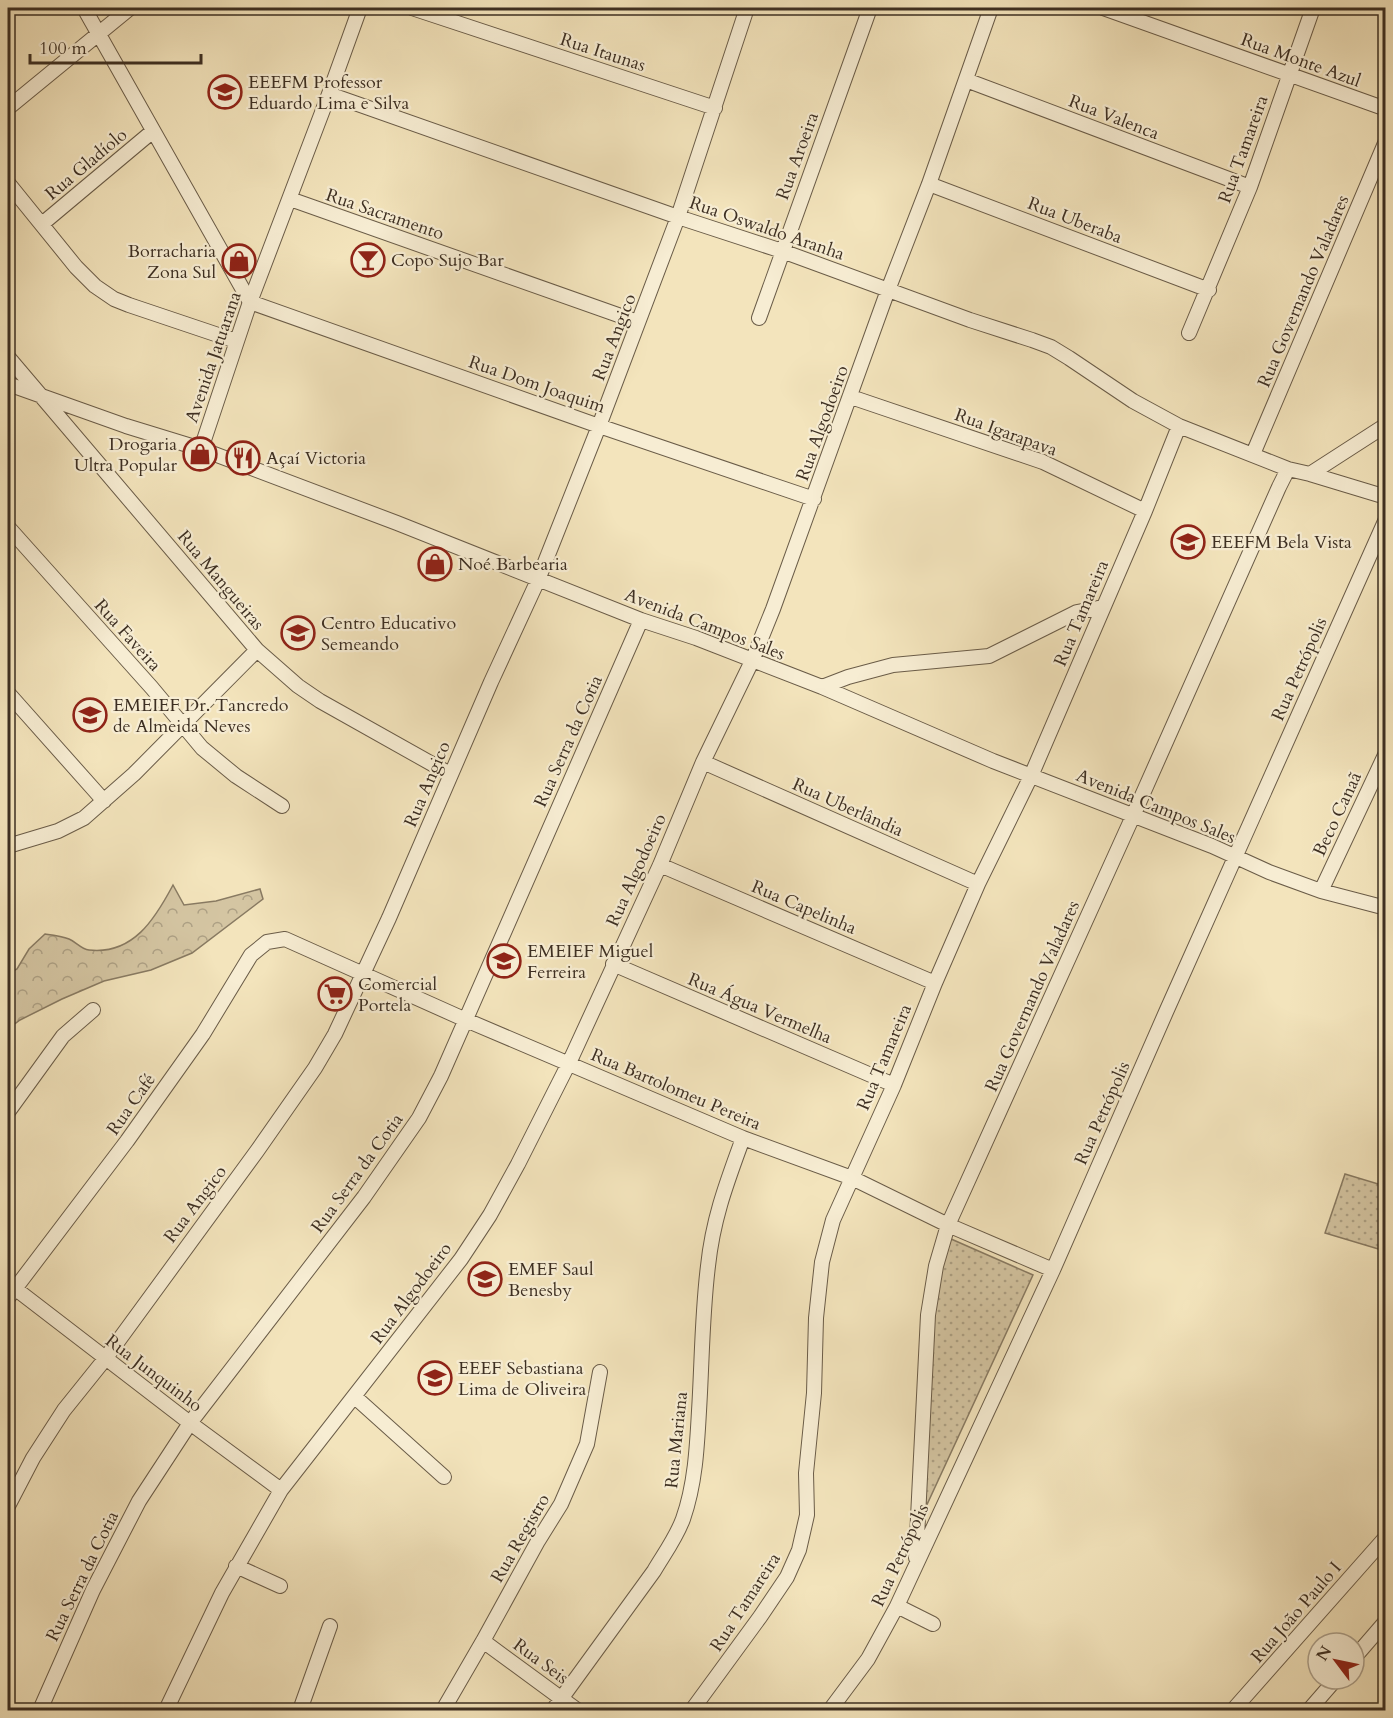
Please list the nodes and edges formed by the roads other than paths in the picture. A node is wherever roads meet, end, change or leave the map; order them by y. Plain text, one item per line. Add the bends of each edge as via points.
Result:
1 (84, 8) edge
2 (130, 8) edge
3 (360, 8) edge
4 (412, 8) edge
5 (747, 8) edge
6 (870, 8) edge
7 (991, 8) edge
8 (1103, 8) edge
9 (1312, 8) edge
10 (99, 34) junction
11 (1288, 75) junction
12 (966, 80) junction
13 (329, 94) junction
14 (8, 108) edge
15 (715, 108) junction
16 (1386, 109) edge
17 (153, 131) junction
18 (1386, 141) edge
19 (8, 183) edge
20 (929, 184) junction
21 (1250, 187) junction
22 (290, 199) junction
23 (678, 217) junction
24 (42, 224) junction
25 (783, 251) junction
26 (888, 290) junction
27 (1209, 290) junction
28 (250, 302) junction
29 (759, 318) dead end
30 (638, 322) junction
31 (1189, 333) dead end
32 (236, 341) junction
33 (8, 357) edge
34 (8, 384) edge
35 (41, 395) junction
36 (851, 397) junction
37 (1386, 425) edge
38 (599, 426) junction
39 (1179, 426) junction
40 (201, 449) junction
41 (1253, 454) junction
42 (1288, 469) junction
43 (1310, 474) junction
44 (1386, 497) edge
45 (814, 499) junction
46 (1145, 511) junction
47 (1386, 519) edge
48 (8, 527) edge
49 (538, 580) junction
50 (1103, 607) junction
51 (640, 620) junction
52 (257, 650) junction
53 (752, 661) junction
54 (822, 687) junction
55 (8, 693) edge
56 (183, 727) junction
57 (1386, 753) edge
58 (703, 762) junction
59 (450, 774) junction
60 (1031, 776) junction
61 (104, 801) junction
62 (282, 807) dead end
63 (1133, 816) junction
64 (8, 846) edge
65 (1235, 857) junction
66 (660, 865) junction
67 (978, 884) junction
68 (1321, 891) junction
69 (1386, 908) edge
70 (285, 939) joint
71 (613, 964) junction
72 (363, 975) junction
73 (935, 983) junction
74 (93, 1010) dead end
75 (466, 1020) junction
76 (569, 1063) junction
77 (894, 1085) junction
78 (8, 1112) edge
79 (742, 1138) junction
80 (852, 1178) junction
81 (948, 1225) junction
82 (1053, 1270) junction
83 (10, 1289) edge
84 (105, 1359) junction
85 (600, 1372) dead end
86 (355, 1396) junction
87 (190, 1423) junction
88 (444, 1477) dead end
89 (281, 1490) junction
90 (8, 1506) edge
91 (1386, 1537) edge
92 (236, 1566) junction
93 (916, 1566) junction
94 (280, 1586) dead end
95 (897, 1606) junction
96 (933, 1624) dead end
97 (330, 1626) dead end
98 (1384, 1627) edge
99 (483, 1641) junction
100 (1366, 1646) edge
101 (1326, 1691) edge
102 (561, 1698) junction
103 (40, 1710) edge
104 (166, 1710) edge
105 (300, 1710) edge
106 (443, 1710) edge
107 (553, 1710) edge
108 (578, 1710) edge
109 (692, 1710) edge
110 (830, 1710) edge
111 (1233, 1710) edge
112 (1309, 1710) edge

1 - 10 street
2 - 10 street
3 - 13 street, Avenida Jatuarana
4 - 15 street, Rua Itaunas
5 - 15 street, Rua Angico
6 - 25 street, Rua Aroeira
7 - 12 street, Rua Algodoeiro
8 - 11 street, Rua Monte Azul
9 - 11 street, Rua Tamareira
10 - 14 street
10 - 17 street
11 - 16 street, Rua Monte Azul
11 - 21 street, Rua Tamareira
12 - 20 street, Rua Algodoeiro
12 - 21 street, Rua Valenca
13 - 22 street, Avenida Jatuarana
13 - 23 street, Rua Oswaldo Aranha
15 - 23 street, Rua Angico
17 - 24 street, Rua Gladíolo
17 - 28 street
18 - 41 street, Rua Governando Valadares
19 - 24 street
20 - 26 street, Rua Algodoeiro
20 - 27 street, Rua Uberaba
21 - 27 street, Rua Tamareira
22 - 28 street, Avenida Jatuarana
22 - 30 street, Rua Sacramento
23 - 25 street, Rua Oswaldo Aranha
23 - 30 street, Rua Angico
24 - 32 street via 76,267 114,299
25 - 26 street, Rua Oswaldo Aranha
25 - 29 street, Rua Aroeira
26 - 36 street, Rua Algodoeiro
26 - 39 street, Rua Oswaldo Aranha via 1051,347 1132,401
27 - 31 street, Rua Tamareira
28 - 32 street, Avenida Jatuarana
28 - 38 street, Rua Dom Joaquim
30 - 38 street, Rua Angico
32 - 40 street, Avenida Jatuarana
33 - 35 street, Rua Mangueiras
34 - 35 street, Avenida Campos Sales
35 - 40 street, Avenida Campos Sales
35 - 52 street, Rua Mangueiras
36 - 45 street, Rua Algodoeiro
36 - 46 street, Rua Igarapava via 1043,462
37 - 43 street
38 - 45 street, Rua Dom Joaquim
38 - 49 street, Rua Angico
39 - 41 street, Rua Oswaldo Aranha
39 - 46 street, Rua Tamareira
40 - 49 street, Avenida Campos Sales
41 - 42 street, Rua Oswaldo Aranha
42 - 43 street, Rua Oswaldo Aranha
42 - 63 street, Rua Governando Valadares
43 - 44 street
45 - 53 street, Rua Algodoeiro
46 - 50 street, Rua Tamareira
47 - 65 street, Rua Petrópolis
48 - 56 street, Rua Faveira
49 - 51 street, Avenida Campos Sales
49 - 59 street, Rua Angico
50 - 54 street via 1077,612 989,656 893,665
50 - 60 street, Rua Tamareira
51 - 53 street, Avenida Campos Sales
51 - 75 street, Rua Serra da Cotia
52 - 56 street
52 - 59 street, Rua Mangueiras via 320,701
53 - 54 street, Avenida Campos Sales
53 - 58 street, Rua Algodoeiro
54 - 60 street, Avenida Campos Sales
55 - 61 street
56 - 61 street
56 - 62 street, Rua Faveira via 219,763
57 - 68 street, Beco Canaã
58 - 66 street, Rua Algodoeiro
58 - 67 street, Rua Uberlândia
59 - 72 street, Rua Angico
60 - 63 street, Avenida Campos Sales
60 - 67 street, Rua Tamareira
61 - 64 street via 84,818 58,831
63 - 65 street, Avenida Campos Sales
63 - 81 street, Rua Governando Valadares
65 - 68 street, Avenida Campos Sales
65 - 82 street, Rua Petrópolis
66 - 71 street, Rua Algodoeiro
66 - 73 street, Rua Capelinha
67 - 73 street, Rua Tamareira
68 - 69 street, Avenida Campos Sales
70 - 72 street, Rua Bartolomeu Pereira
70 - 83 street, Rua Café via 267,942 251,955 203,1034 127,1141
71 - 76 street, Rua Algodoeiro
71 - 77 street, Rua Água Vermelha
72 - 75 street, Rua Bartolomeu Pereira
72 - 84 street, Rua Angico via 315,1068
73 - 77 street, Rua Tamareira
74 - 78 street via 63,1036
75 - 76 street, Rua Bartolomeu Pereira
75 - 87 street, Rua Serra da Cotia via 419,1118 364,1197
76 - 79 street, Rua Bartolomeu Pereira
76 - 86 street, Rua Algodoeiro via 490,1215
77 - 80 street, Rua Tamareira
79 - 80 street, Rua Bartolomeu Pereira
79 - 102 street, Rua Mariana via 712,1233 697,1453 683,1519 654,1571
80 - 81 street, Rua Bartolomeu Pereira
80 - 109 street, Rua Tamareira via 833,1220 822,1262 806,1473 807,1515 799,1550 787,1577
81 - 82 street, Rua Bartolomeu Pereira
81 - 93 street, Rua Governando Valadares via 928,1315
82 - 93 street, Rua Petrópolis
83 - 84 street, Rua Junquinho
84 - 87 street, Rua Junquinho
84 - 90 street, Rua Angico via 64,1410
85 - 99 street, Rua Registro via 580,1463
86 - 88 street
86 - 89 street, Rua Algodoeiro
87 - 89 street, Rua Junquinho
87 - 103 street, Rua Serra da Cotia via 124,1529
89 - 92 street, Rua Algodoeiro
91 - 111 street, Rua João Paulo I
92 - 94 street
92 - 104 street, Rua Algodoeiro
93 - 95 street, Rua Petrópolis
95 - 96 street
95 - 110 street, Rua Petrópolis via 868,1659
97 - 105 street
98 - 100 street
99 - 102 street, Rua Seis
99 - 106 street, Rua Registro
101 - 112 street
102 - 107 street, Rua Mariana
102 - 108 street, Rua Seis

